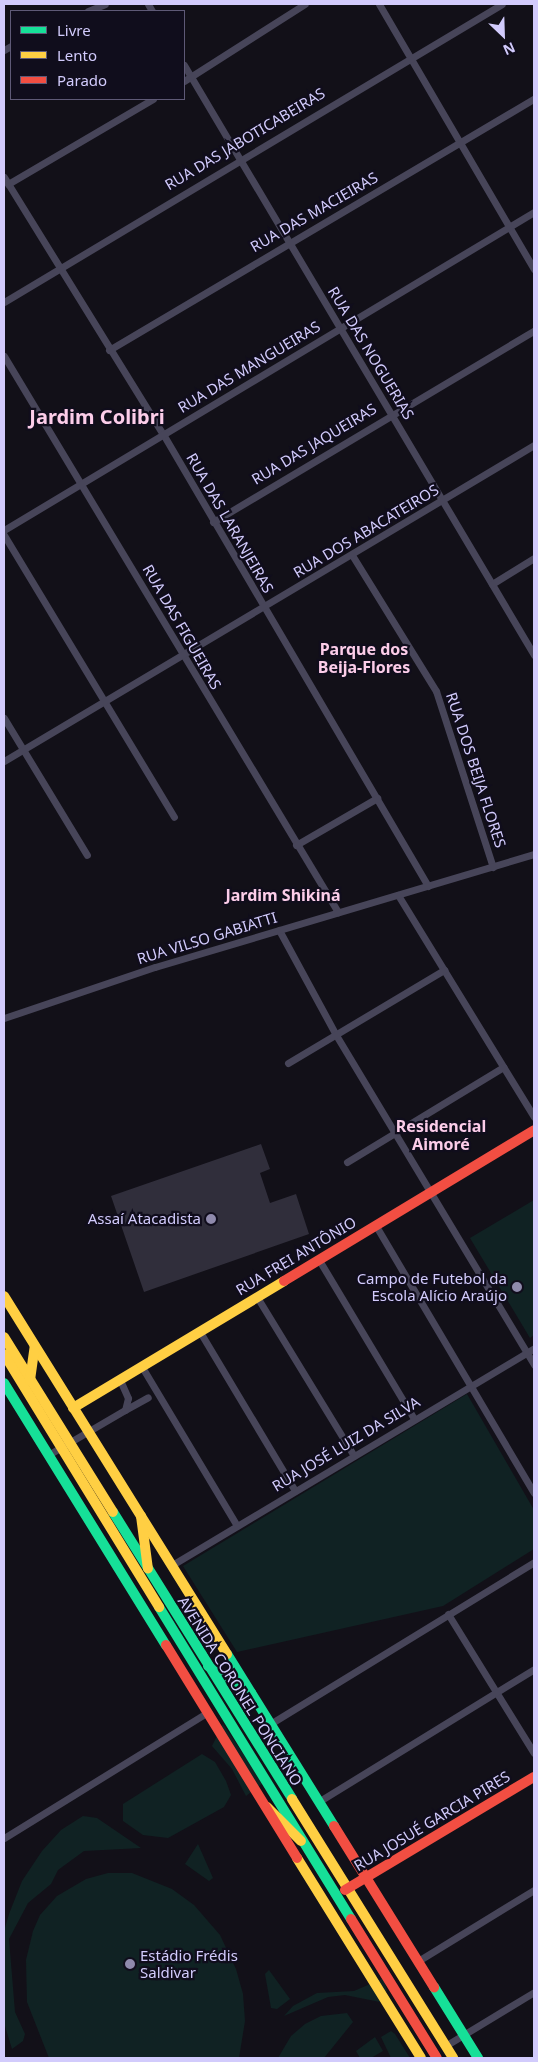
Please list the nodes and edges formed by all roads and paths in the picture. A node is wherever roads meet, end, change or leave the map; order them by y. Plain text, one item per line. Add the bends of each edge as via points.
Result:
1 (105, 4) edge
2 (305, 4) edge
3 (379, 4) edge
4 (502, 4) edge
5 (90, 10) edge
6 (411, 56) junction
7 (185, 67) edge
8 (191, 77) junction
9 (185, 80) edge
10 (534, 99) edge
11 (151, 100) edge
12 (461, 142) junction
13 (239, 159) junction
14 (6, 180) edge
15 (534, 212) edge
16 (508, 226) junction
17 (289, 242) junction
18 (58, 267) junction
19 (534, 269) edge
20 (4, 302) edge
21 (341, 328) junction
22 (534, 331) edge
23 (109, 350) junction
24 (4, 356) edge
25 (391, 414) junction
26 (163, 434) junction
27 (534, 445) edge
28 (84, 484) junction
29 (443, 502) junction
30 (213, 522) junction
31 (4, 530) edge
32 (4, 535) edge
33 (352, 555) junction
34 (534, 558) edge
35 (492, 584) junction
36 (262, 608) junction
37 (534, 655) edge
38 (182, 656) junction
39 (106, 701) junction
40 (4, 718) edge
41 (23, 750) junction
42 (4, 761) edge
43 (377, 798) junction
44 (174, 817) dead end
45 (296, 845) junction
46 (534, 854) edge
47 (87, 855) dead end
48 (493, 867) junction
49 (428, 886) junction
50 (398, 896) junction
51 (338, 912) junction
52 (279, 930) junction
53 (444, 970) junction
54 (4, 1018) edge
55 (336, 1035) junction
56 (288, 1063) dead end
57 (503, 1067) junction
58 (534, 1117) edge
59 (534, 1130) edge
60 (395, 1133) junction
61 (347, 1162) dead end
62 (431, 1192) junction
63 (376, 1226) junction
64 (319, 1260) junction
65 (4, 1296) edge
66 (257, 1297) junction
67 (200, 1332) junction
68 (4, 1337) edge
69 (35, 1346) junction
70 (534, 1348) edge
71 (527, 1352) junction
72 (4, 1354) edge
73 (534, 1365) edge
74 (142, 1366) junction
75 (30, 1380) junction
76 (120, 1380) junction
77 (4, 1383) edge
78 (471, 1386) junction
79 (148, 1397) dead end
80 (73, 1408) junction
81 (125, 1410) junction
82 (47, 1416) junction
83 (414, 1419) junction
84 (87, 1430) junction
85 (65, 1444) junction
86 (48, 1455) junction
87 (354, 1456) junction
88 (295, 1491) junction
89 (534, 1493) edge
90 (141, 1516) junction
91 (237, 1526) junction
92 (534, 1562) edge
93 (172, 1564) junction
94 (148, 1570) junction
95 (448, 1614) junction
96 (206, 1665) junction
97 (534, 1669) edge
98 (497, 1692) junction
99 (251, 1693) junction
100 (208, 1712) junction
101 (270, 1724) junction
102 (534, 1753) edge
103 (534, 1777) edge
104 (318, 1802) junction
105 (267, 1807) junction
106 (4, 1838) edge
107 (310, 1849) junction
108 (365, 1878) junction
109 (345, 1890) junction
110 (534, 1890) edge
111 (418, 1962) junction
112 (534, 1992) edge
113 (463, 2035) junction
114 (445, 2046) junction
115 (420, 2058) edge
116 (437, 2058) edge
117 (453, 2058) edge
118 (478, 2058) edge

1 - 5 street
2 - 8 street
3 - 6 street
4 - 6 street, RUA DAS JABOTICABEIRAS
6 - 12 street
6 - 13 street, RUA DAS JABOTICABEIRAS
7 - 8 street, RUA DAS NOGUERIAS
8 - 9 street
8 - 13 street, RUA DAS NOGUERIAS
10 - 12 street, RUA DAS MACIEIRAS
11 - 14 street
12 - 16 street
12 - 17 street, RUA DAS MACIEIRAS
13 - 17 street, RUA DAS NOGUERIAS
13 - 18 street, RUA DAS JABOTICABEIRAS
14 - 18 street, RUA DAS LARANJEIRAS
15 - 16 street, RUA DAS MANGUEIRAS
16 - 19 street
16 - 21 street, RUA DAS MANGUEIRAS
17 - 21 street, RUA DAS NOGUERIAS
17 - 23 street, RUA DAS MACIEIRAS
18 - 20 street, RUA DAS JABOTICABEIRAS
18 - 23 street, RUA DAS LARANJEIRAS
21 - 25 street, RUA DAS NOGUERIAS
21 - 26 street, RUA DAS MANGUEIRAS
22 - 25 street, RUA DAS JAQUEIRAS
23 - 26 street, RUA DAS LARANJEIRAS
24 - 28 street, RUA DAS FIGUEIRAS
25 - 29 street, RUA DAS NOGUERIAS
25 - 30 street, RUA DAS JAQUEIRAS
26 - 28 street, RUA DAS MANGUEIRAS
26 - 30 street, RUA DAS LARANJEIRAS
27 - 29 street, RUA DOS ABACATEIROS
28 - 31 street, RUA DAS MANGUEIRAS
28 - 38 street, RUA DAS FIGUEIRAS
29 - 33 street, RUA DOS ABACATEIROS
29 - 35 street, RUA DAS NOGUERIAS
30 - 36 street, RUA DAS LARANJEIRAS
32 - 39 street
33 - 36 street, RUA DOS ABACATEIROS
33 - 48 street, RUA DOS BEIJA FLORES via 436,691
34 - 35 street
35 - 37 street, RUA DAS NOGUERIAS
36 - 38 street, RUA DOS ABACATEIROS
36 - 43 street, RUA DAS LARANJEIRAS
38 - 39 street, RUA DOS ABACATEIROS
38 - 45 street, RUA DAS FIGUEIRAS
39 - 41 street, RUA DOS ABACATEIROS
39 - 44 street
40 - 41 street
41 - 42 street, RUA DOS ABACATEIROS
41 - 47 street
43 - 45 street
43 - 49 street, RUA DAS LARANJEIRAS
45 - 51 street, RUA DAS FIGUEIRAS
46 - 48 street, RUA VILSO GABIATTI
48 - 49 street, RUA VILSO GABIATTI
49 - 50 street, RUA VILSO GABIATTI
50 - 51 street, RUA VILSO GABIATTI
50 - 53 street
51 - 52 street, RUA VILSO GABIATTI
52 - 54 street, RUA VILSO GABIATTI
52 - 55 street
53 - 55 street
53 - 57 street
55 - 56 street
55 - 60 street
57 - 58 street
57 - 60 street
59 - 62 main road, RUA FREI ANTÔNIO
60 - 61 street
60 - 62 street
62 - 63 main road, RUA FREI ANTÔNIO
62 - 71 street
63 - 64 main road, RUA FREI ANTÔNIO
63 - 78 street
64 - 66 main road, RUA FREI ANTÔNIO
64 - 83 street
65 - 69 main road
66 - 67 main road, RUA FREI ANTÔNIO
66 - 87 street
67 - 74 main road, RUA FREI ANTÔNIO
67 - 88 street
68 - 75 main road, AVENIDA CORONEL PONCIANO
69 - 75 main road
69 - 80 main road
70 - 71 street, RUA JOSÉ LUIZ DA SILVA
71 - 73 street
71 - 78 street, RUA JOSÉ LUIZ DA SILVA
72 - 82 main road
74 - 76 main road, RUA FREI ANTÔNIO
74 - 91 street
75 - 82 main road, AVENIDA CORONEL PONCIANO
76 - 80 main road, RUA FREI ANTÔNIO
76 - 81 street via 128,1398
77 - 86 main road
78 - 83 street, RUA JOSÉ LUIZ DA SILVA
78 - 89 street
79 - 81 street
80 - 84 main road
81 - 84 street
82 - 85 main road, AVENIDA CORONEL PONCIANO
83 - 87 street, RUA JOSÉ LUIZ DA SILVA
84 - 85 street
84 - 90 main road
85 - 86 street
85 - 94 main road, AVENIDA CORONEL PONCIANO
85 - 107 main road
86 - 100 main road
87 - 88 street, RUA JOSÉ LUIZ DA SILVA
88 - 91 street, RUA JOSÉ LUIZ DA SILVA
90 - 93 main road
90 - 94 main road
91 - 93 street, RUA JOSÉ LUIZ DA SILVA
92 - 95 street
93 - 99 main road
94 - 96 main road, AVENIDA CORONEL PONCIANO
95 - 98 street
95 - 101 street
96 - 99 main road
96 - 109 main road, AVENIDA CORONEL PONCIANO
97 - 98 street
98 - 102 street
98 - 104 street
99 - 101 main road
100 - 105 main road
100 - 106 street
101 - 104 main road
103 - 108 main road, RUA JOSUÉ GARCIA PIRES
104 - 108 main road
105 - 107 main road
105 - 115 main road
107 - 116 main road
108 - 109 main road, RUA JOSUÉ GARCIA PIRES
108 - 111 main road
109 - 114 main road, AVENIDA CORONEL PONCIANO
110 - 111 street
111 - 113 main road
112 - 113 street
113 - 114 street
113 - 118 main road
114 - 117 main road, AVENIDA CORONEL PONCIANO

